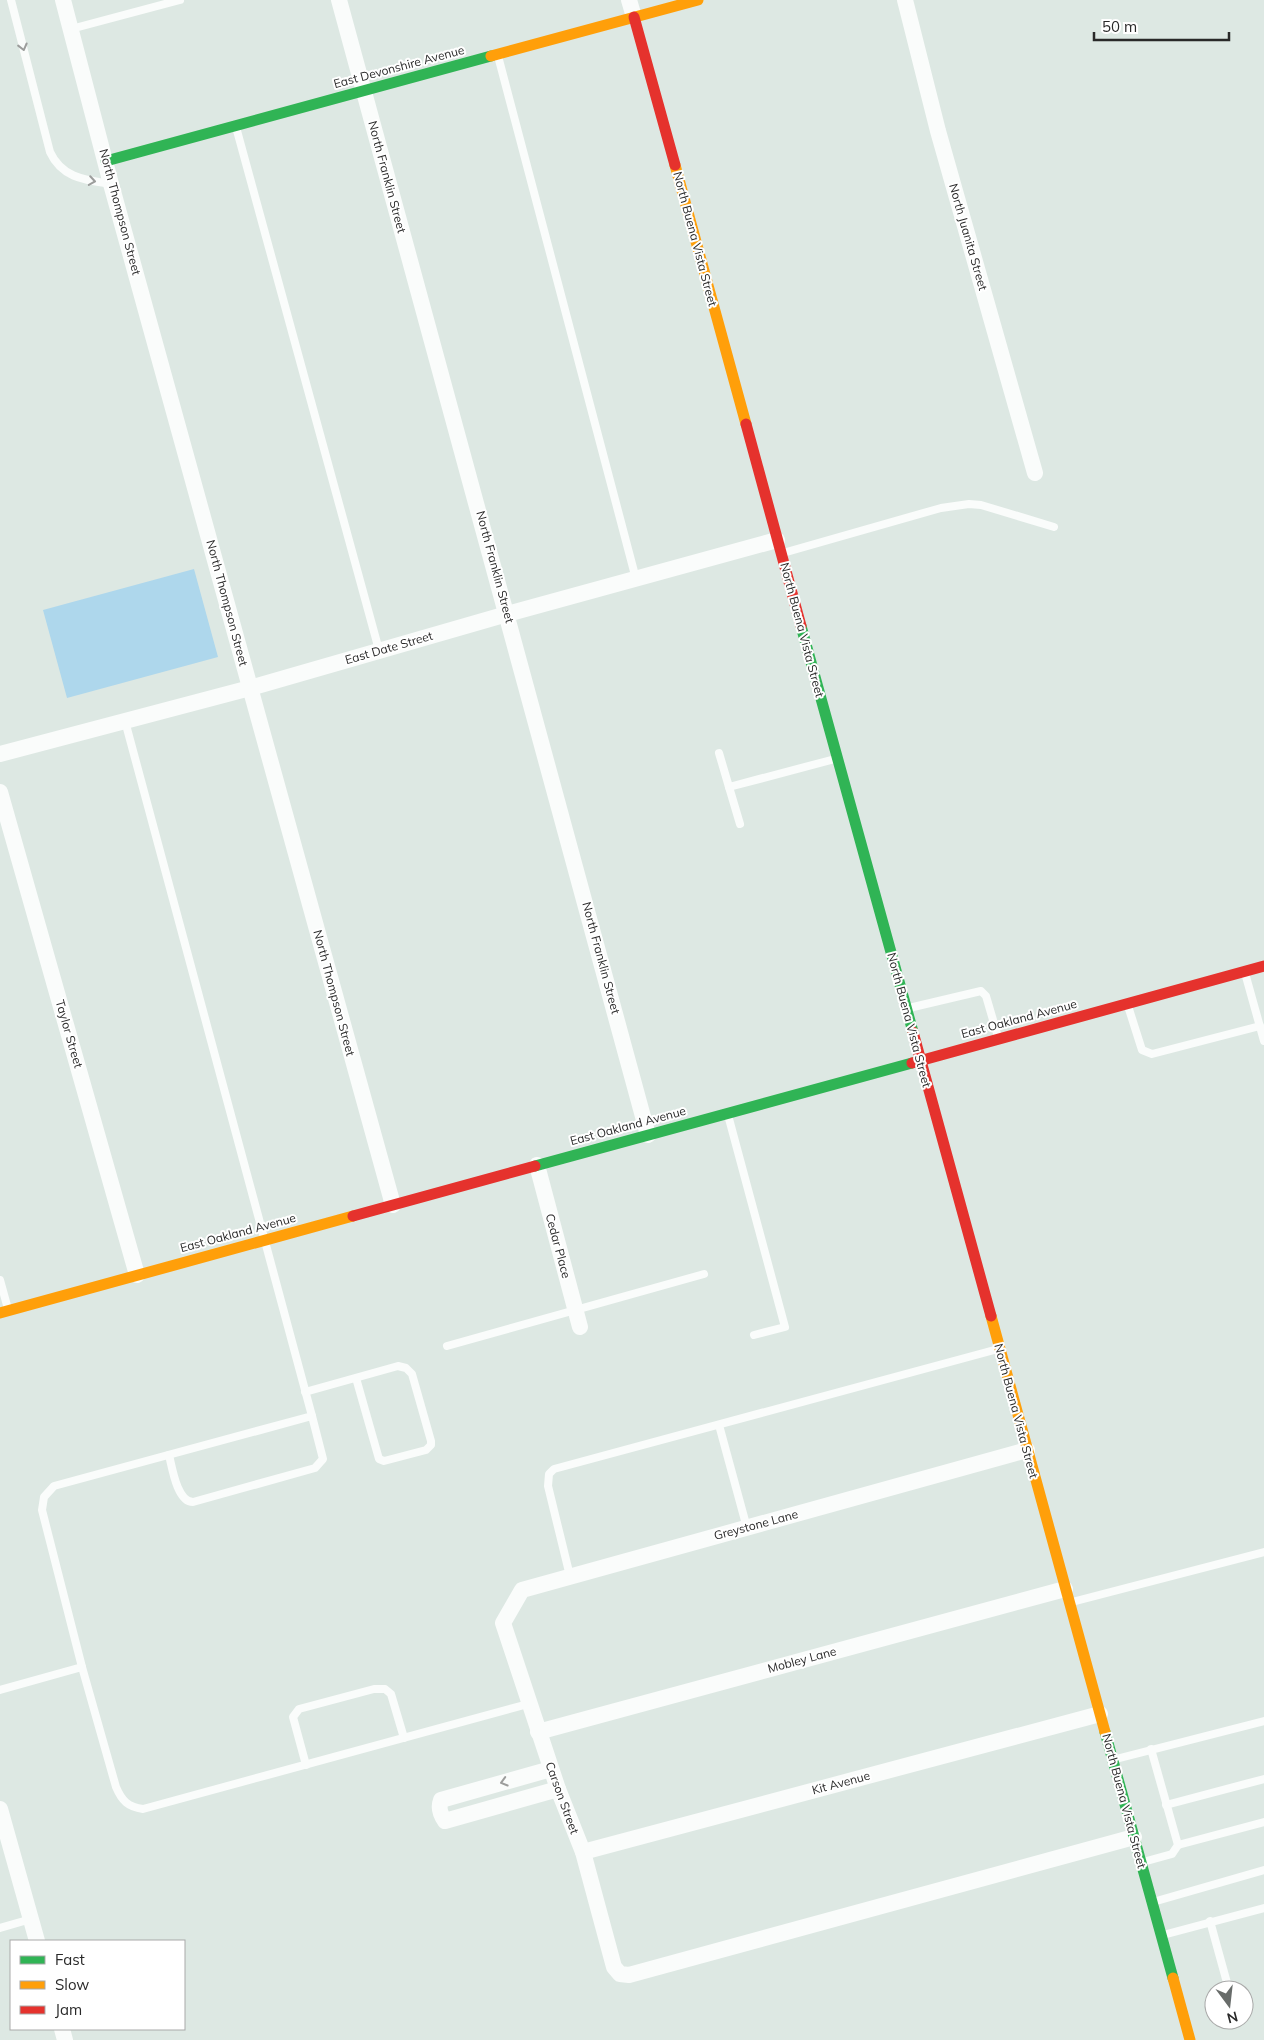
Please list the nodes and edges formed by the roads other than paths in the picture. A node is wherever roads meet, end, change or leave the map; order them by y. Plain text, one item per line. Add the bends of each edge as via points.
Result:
1 (11, 0) edge
2 (63, 0) edge
3 (180, 0) edge
4 (339, 0) edge
5 (629, 0) edge
6 (698, 0) edge
7 (905, 0) edge
8 (634, 17) junction
9 (71, 29) junction
10 (498, 55) junction
11 (363, 91) junction
12 (236, 126) junction
13 (106, 161) junction
14 (111, 184) junction
15 (1035, 473) dead end
16 (1054, 527) dead end
17 (779, 547) junction
18 (636, 579) junction
19 (508, 614) junction
20 (380, 650) junction
21 (250, 688) junction
22 (126, 721) junction
23 (719, 753) dead end
24 (0, 754) edge
25 (837, 758) junction
26 (729, 787) junction
27 (0, 792) edge
28 (740, 824) dead end
29 (1264, 966) edge
30 (1244, 971) junction
31 (1127, 1003) junction
32 (906, 1009) junction
33 (1260, 1026) junction
34 (998, 1038) junction
35 (1264, 1041) edge
36 (920, 1060) junction
37 (727, 1113) junction
38 (648, 1135) junction
39 (537, 1165) junction
40 (393, 1205) junction
41 (265, 1240) junction
42 (704, 1274) dead end
43 (137, 1275) junction
44 (0, 1280) edge
45 (575, 1311) junction
46 (4, 1312) edge
47 (580, 1327) dead end
48 (754, 1335) dead end
49 (447, 1346) dead end
50 (999, 1349) junction
51 (356, 1378) junction
52 (305, 1392) junction
53 (312, 1416) junction
54 (718, 1425) junction
55 (1027, 1450) junction
56 (169, 1455) junction
57 (747, 1528) junction
58 (1264, 1553) edge
59 (570, 1576) junction
60 (1067, 1596) junction
61 (503, 1623) joint
62 (82, 1667) junction
63 (0, 1690) edge
64 (528, 1704) junction
65 (1100, 1714) junction
66 (1264, 1721) edge
67 (538, 1732) junction
68 (404, 1738) junction
69 (1151, 1749) junction
70 (1112, 1759) junction
71 (306, 1765) junction
72 (551, 1769) junction
73 (1264, 1779) edge
74 (558, 1789) junction
75 (1166, 1805) junction
76 (1, 1819) edge
77 (1264, 1822) edge
78 (1134, 1837) junction
79 (1178, 1846) junction
80 (583, 1852) junction
81 (1141, 1863) junction
82 (1264, 1870) edge
83 (1152, 1902) junction
84 (1264, 1908) edge
85 (31, 1919) junction
86 (1210, 1921) junction
87 (0, 1928) edge
88 (1161, 1935) junction
89 (37, 1940) edge
90 (1226, 1980) edge
91 (1190, 2040) edge

1 -> 14 lane via 54,162 84,180
2 - 9 street, North Thompson Street
3 - 9 lane
4 - 11 street, North Franklin Street
5 - 8 street, North Buena Vista Street
6 - 8 street, East Devonshire Avenue
7 - 15 street, North Juanita Street via 938,131
8 - 10 street, East Devonshire Avenue
8 - 17 street, North Buena Vista Street
9 - 13 street, North Thompson Street
10 - 11 street, East Devonshire Avenue
10 - 18 lane
11 - 12 street, East Devonshire Avenue
11 - 19 street, North Franklin Street
12 - 13 street, East Devonshire Avenue
12 - 20 lane
13 - 14 street, North Thompson Street
14 - 21 street, North Thompson Street
16 - 17 lane via 981,504 969,504
17 - 18 street, East Date Street
17 - 25 street, North Buena Vista Street
18 - 19 street, East Date Street
19 - 20 street, East Date Street
19 - 38 street, North Franklin Street
20 - 21 street, East Date Street
21 - 22 street, East Date Street
21 - 40 street, North Thompson Street
22 - 24 street, East Date Street
22 - 41 lane
23 - 26 lane
25 - 26 lane
25 - 32 street, North Buena Vista Street
26 - 28 lane
27 - 43 street, Taylor Street
29 - 30 street, East Oakland Avenue
30 - 31 street, East Oakland Avenue
30 - 33 lane
31 - 33 lane via 1142,1050 1152,1054
31 - 34 street, East Oakland Avenue
32 - 34 lane via 981,991 986,996
32 - 36 street, North Buena Vista Street
33 - 35 lane
34 - 36 street, East Oakland Avenue
36 - 37 street, East Oakland Avenue
36 - 50 street, North Buena Vista Street
37 - 38 street, East Oakland Avenue
37 - 48 lane via 785,1327
38 - 39 street, East Oakland Avenue
39 - 40 street, East Oakland Avenue
39 - 45 street, Cedar Place
40 - 41 street, East Oakland Avenue
41 - 43 street, East Oakland Avenue
41 - 52 lane
42 - 45 lane
43 - 46 street, East Oakland Avenue
44 - 46 lane
45 - 47 street, Cedar Place
45 - 49 lane
50 - 54 lane
50 - 55 street, North Buena Vista Street
51 - 51 lane via 398,1366 412,1374 431,1441 426,1450 384,1461 379,1459
51 - 52 lane
52 - 53 lane
53 - 56 lane
53 - 56 lane via 323,1458 315,1468 193,1502 183,1498
54 - 57 lane
54 - 59 lane via 554,1469 549,1474 548,1486
55 - 57 street, Greystone Lane
55 - 60 street, North Buena Vista Street
56 - 62 lane via 54,1486 44,1497 42,1510
57 - 59 street, Greystone Lane
58 - 60 lane
59 - 61 street, Greystone Lane via 522,1590
60 - 65 street, North Buena Vista Street
60 - 67 street, Mobley Lane
61 - 64 street, Carson Street
62 - 63 lane
62 - 71 lane via 116,1787 122,1800 133,1808 144,1809
64 - 67 street, Carson Street
64 - 68 lane
65 - 70 street, North Buena Vista Street
65 - 80 street, Kit Avenue
66 - 69 lane
67 - 72 street, Carson Street
68 - 71 lane
68 - 71 lane via 391,1694 385,1689 299,1709 293,1717 294,1726
69 - 70 lane
69 - 75 lane
70 - 78 street, North Buena Vista Street
72 - 74 street, Carson Street
72 -> 74 street via 441,1800 441,1815 445,1821
73 - 75 lane
74 - 80 street, Carson Street
75 - 79 lane
76 - 85 street
77 - 79 lane
78 - 80 street, Carson Street via 629,1975 620,1974 614,1967
78 - 81 street, North Buena Vista Street
79 - 81 lane via 1172,1854
81 - 83 street, North Buena Vista Street
82 - 83 lane
83 - 88 street, North Buena Vista Street
84 - 86 lane
85 - 87 lane
85 - 89 street
86 - 88 lane
86 - 90 lane
88 - 91 street, North Buena Vista Street

